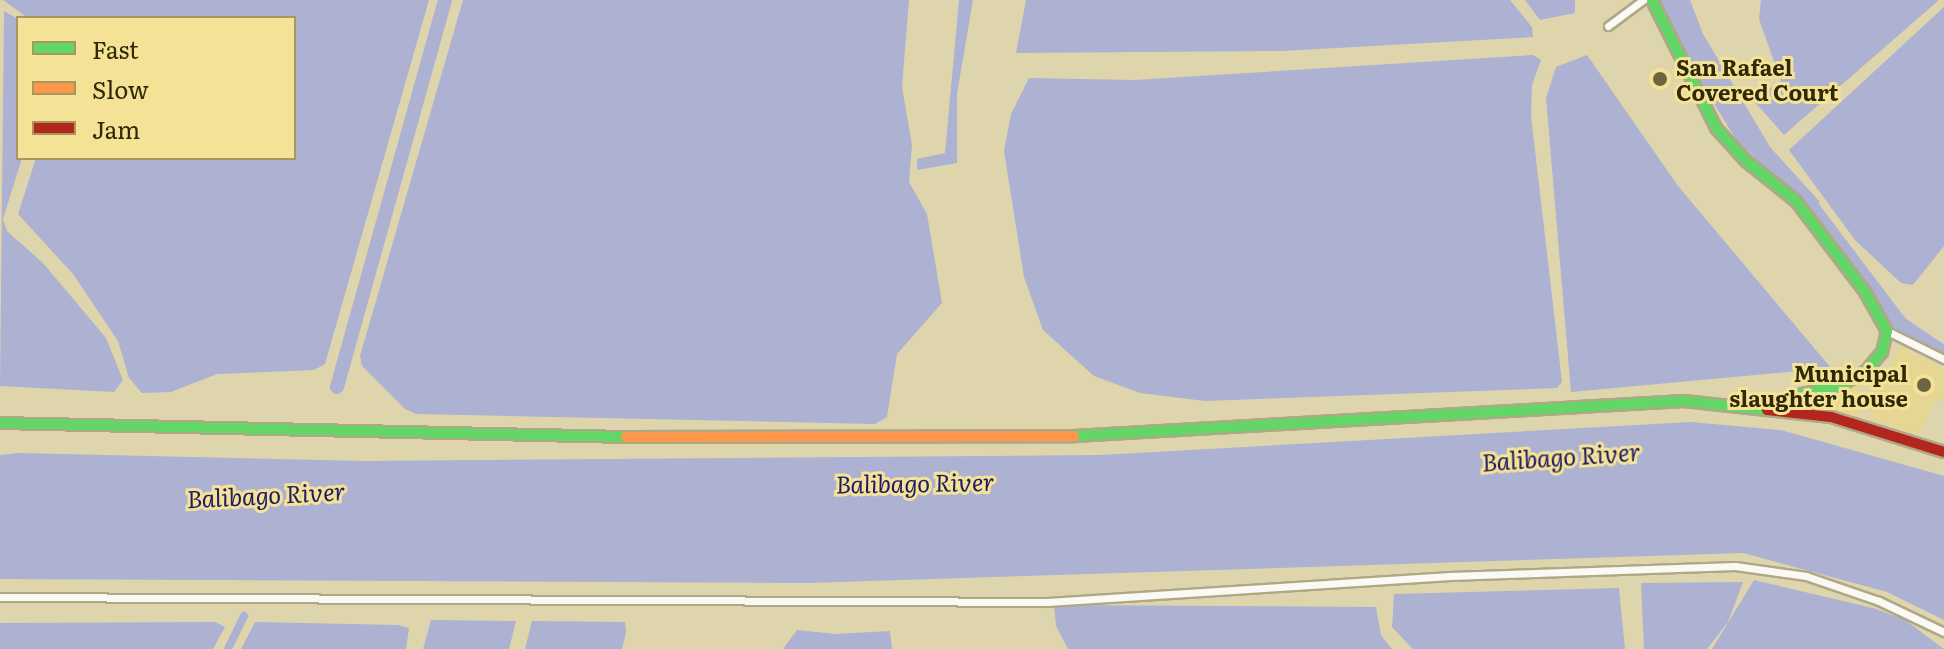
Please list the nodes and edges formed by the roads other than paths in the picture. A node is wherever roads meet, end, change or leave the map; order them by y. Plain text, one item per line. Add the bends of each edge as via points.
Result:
1 (1643, 0) edge
2 (1652, 0) edge
3 (1608, 26) dead end
4 (1887, 331) junction
5 (1944, 359) edge
6 (1793, 410) junction
7 (0, 423) edge
8 (1944, 452) edge
9 (0, 597) edge
10 (1944, 632) edge

1 - 3 street
2 - 4 street via 1716,128 1746,161 1796,201 1865,292
4 - 5 street
4 - 6 street via 1882,352 1866,371 1841,385 1802,394
6 - 7 street via 1662,401 956,439
6 - 8 street via 1870,427
9 - 10 street via 1047,602 1450,576 1735,566 1806,576 1879,601

